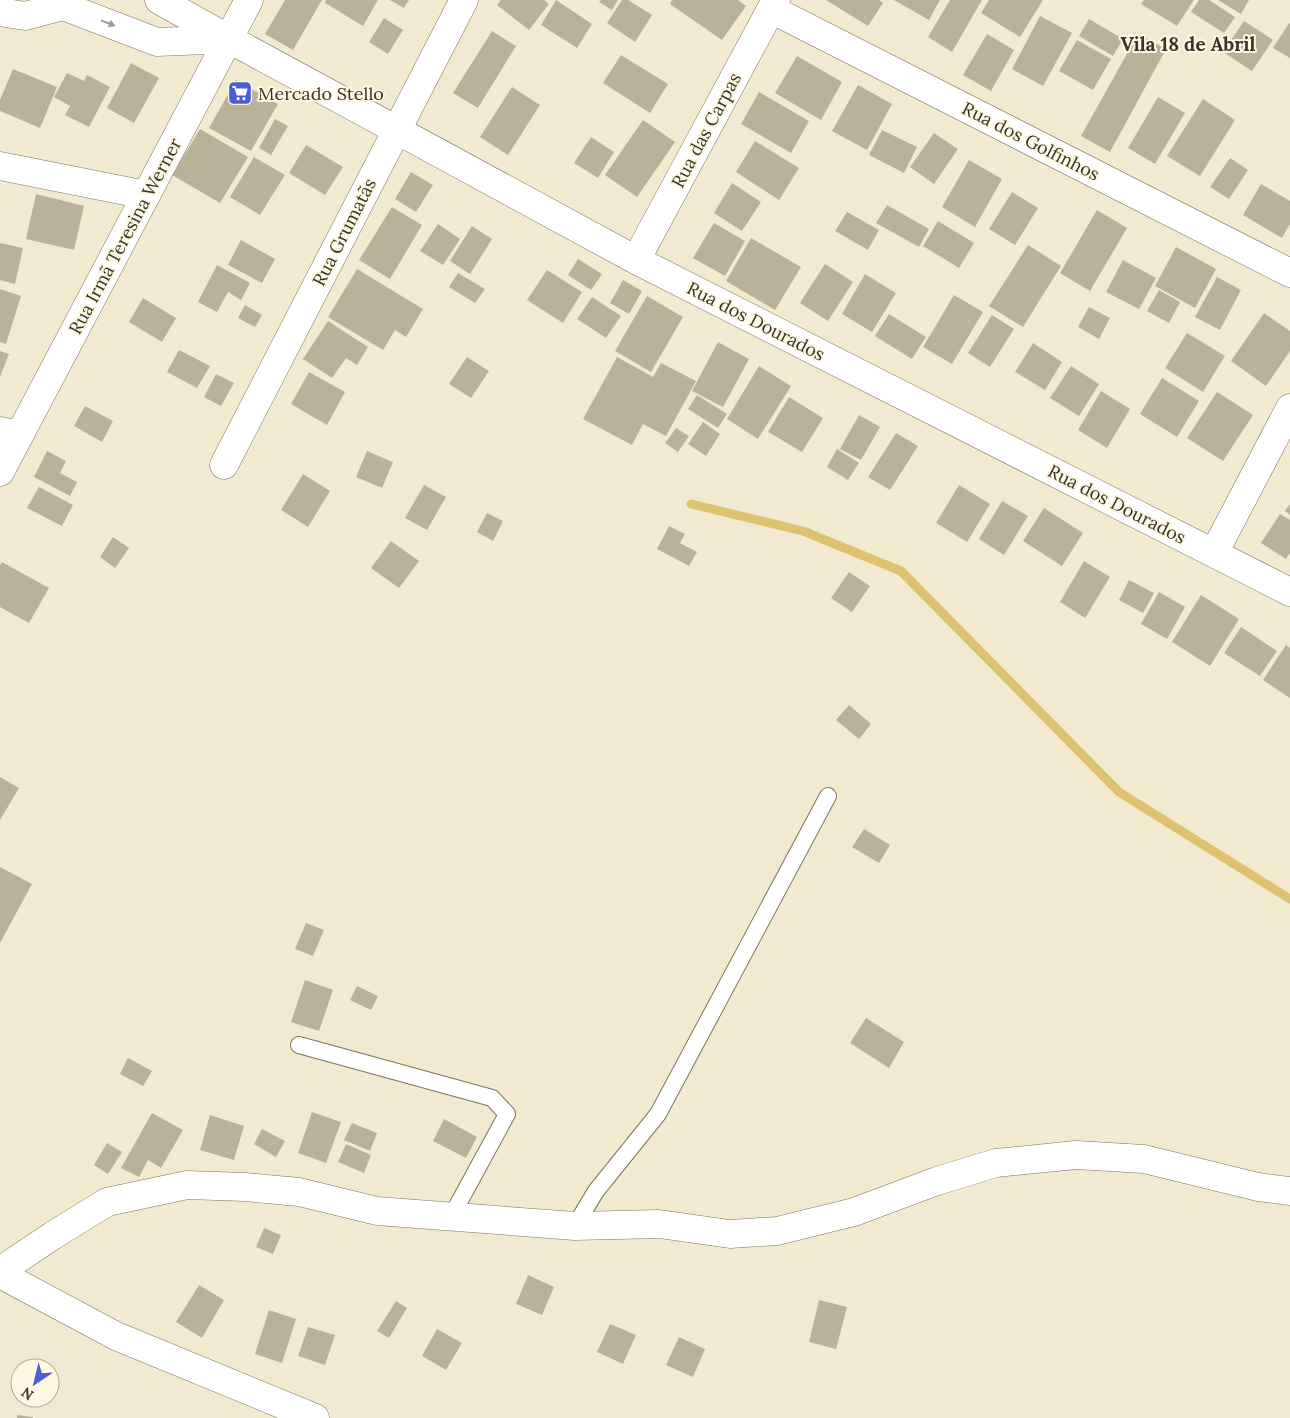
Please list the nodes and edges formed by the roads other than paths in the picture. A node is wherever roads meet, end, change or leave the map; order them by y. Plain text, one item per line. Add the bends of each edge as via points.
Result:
1 (159, 0) edge
2 (249, 0) edge
3 (464, 0) edge
4 (59, 3) edge
5 (774, 5) edge
6 (0, 12) edge
7 (229, 39) junction
8 (397, 130) junction
9 (0, 166) edge
10 (146, 195) junction
11 (636, 260) junction
12 (1290, 273) edge
13 (1290, 408) edge
14 (10, 433) edge
15 (224, 465) dead end
16 (0, 472) edge
17 (1214, 553) junction
18 (1290, 592) edge
19 (828, 796) dead end
20 (299, 1045) dead end
21 (1290, 1192) edge
22 (451, 1217) junction
23 (575, 1226) junction
24 (0, 1273) edge
25 (315, 1418) edge

1 - 7 street, Rua dos Dourados
2 - 7 street, Rua Irmã Teresina Werner
3 - 8 street, Rua Grumatãs
4 - 6 street via 25,16
4 -> 7 street via 157,42
5 - 11 street, Rua das Carpas
5 - 12 street, Rua dos Golfinhos
7 - 8 street, Rua dos Dourados
7 - 10 street, Rua Irmã Teresina Werner
8 - 11 street, Rua dos Dourados
8 - 15 street, Rua Grumatãs
9 - 10 street
10 - 14 street, Rua Irmã Teresina Werner
11 - 17 street, Rua dos Dourados
13 - 17 street
14 - 16 street, Rua Irmã Teresina Werner
17 - 18 street, Rua dos Dourados
19 - 23 lane via 658,1114 596,1191
20 - 22 lane via 492,1098 507,1114
21 - 23 street via 1144,1159 1076,1155 996,1163 854,1212 776,1232 730,1234 659,1224
22 - 23 street
22 - 24 street via 377,1211 299,1192 187,1185 107,1202
24 - 25 street via 116,1336

